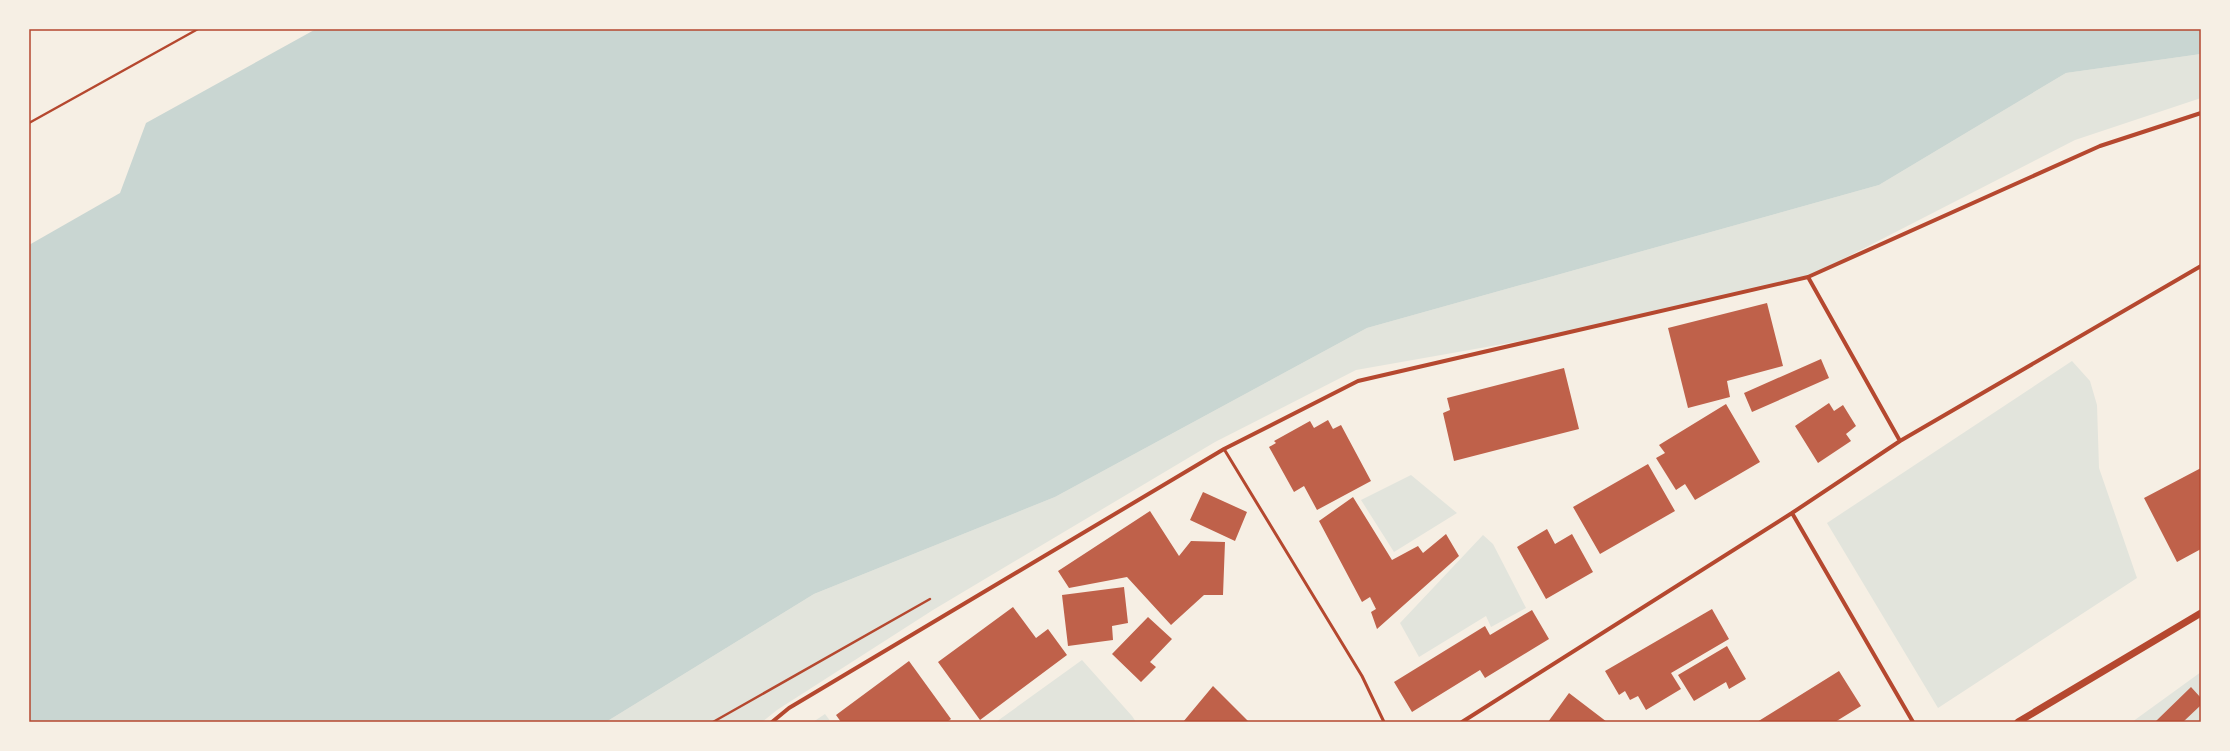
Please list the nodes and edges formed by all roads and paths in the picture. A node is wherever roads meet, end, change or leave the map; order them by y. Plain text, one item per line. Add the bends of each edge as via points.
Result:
1 (198, 29) edge
2 (2201, 112) edge
3 (29, 123) edge
4 (2201, 266) edge
5 (1808, 277) junction
6 (1900, 442) junction
7 (1224, 448) junction
8 (1792, 513) junction
9 (953, 612) junction
10 (2201, 613) edge
11 (713, 722) edge
12 (772, 722) edge
13 (1384, 722) edge
14 (1462, 722) edge
15 (1912, 722) edge
16 (2018, 722) edge

1 - 3 path
2 - 5 street via 2100,146
4 - 6 street
5 - 6 street
5 - 7 street via 1358,381
6 - 8 street
7 - 9 street
7 - 13 lane via 1362,676
8 - 14 street
8 - 15 street
9 - 11 path via 935,597
9 - 12 street via 789,708
10 - 16 street

